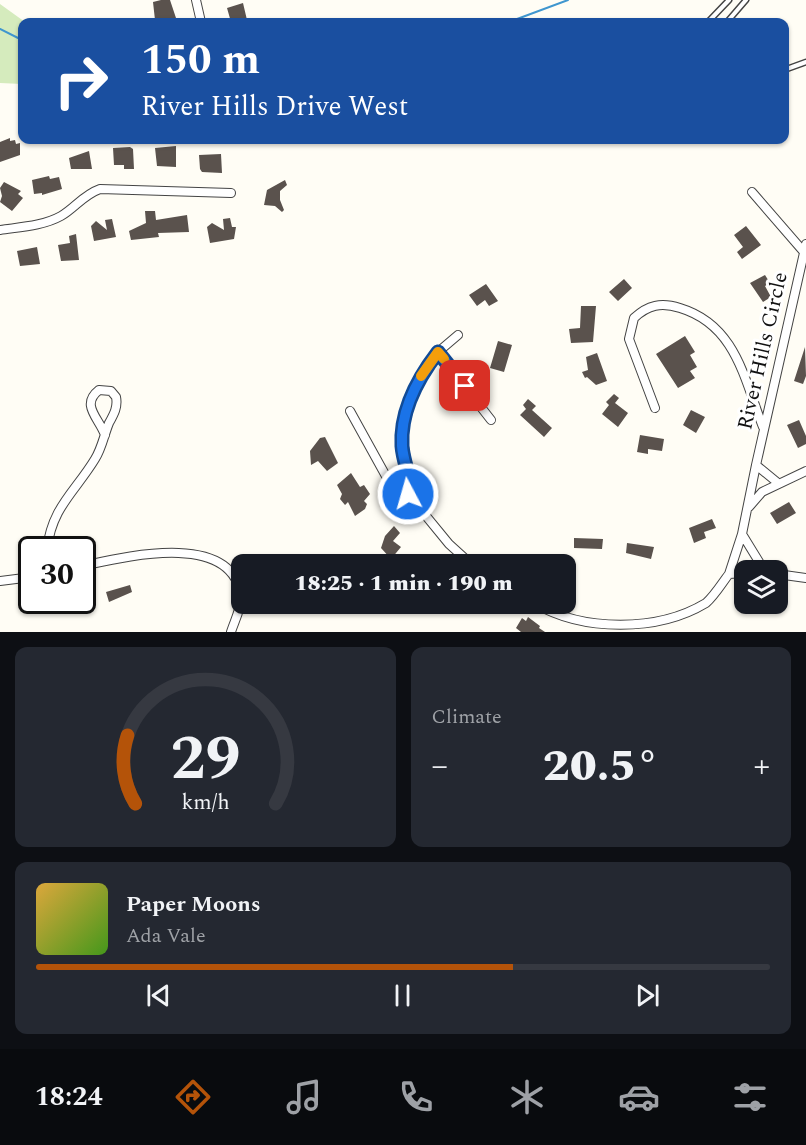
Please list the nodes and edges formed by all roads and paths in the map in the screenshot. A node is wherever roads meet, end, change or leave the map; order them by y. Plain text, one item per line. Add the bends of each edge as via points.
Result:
1 (196, 0) edge
2 (729, 0) edge
3 (746, 0) edge
4 (200, 18) edge
5 (712, 18) edge
6 (730, 18) edge
7 (806, 62) edge
8 (789, 68) edge
9 (752, 192) dead end
10 (231, 193) dead end
11 (0, 230) edge
12 (805, 248) edge
13 (458, 335) dead end
14 (438, 352) junction
15 (655, 408) dead end
16 (350, 411) dead end
17 (491, 420) dead end
18 (763, 427) junction
19 (105, 435) junction
20 (756, 465) junction
21 (806, 471) edge
22 (778, 483) junction
23 (408, 494) junction
24 (748, 508) junction
25 (742, 534) junction
26 (49, 536) edge
27 (460, 554) edge
28 (758, 560) edge
29 (96, 563) edge
30 (729, 574) junction
31 (734, 574) edge
32 (788, 576) edge
33 (806, 578) edge
34 (18, 579) edge
35 (0, 581) edge
36 (554, 614) edge
37 (231, 632) edge

1 - 4 street
2 - 5 lane
3 - 6 lane
7 - 8 lane
9 - 12 street
10 - 11 street via 100,189 48,222
12 - 18 street, River Hills Circle
13 - 14 street
14 - 17 street
14 - 23 street via 414,388 402,435 411,488
15 - 18 street via 629,339 634,318 662,304 692,312 724,335
16 - 23 street via 392,488
18 - 20 street, River Hills Circle
19 - 19 street via 117,403 111,391 99,390 90,402 91,410
19 - 26 street via 96,458 61,504
20 - 22 street
20 - 24 street, River Hills Circle
21 - 22 street
22 - 24 street via 762,492
23 - 27 street
24 - 25 street, River Hills Circle
25 - 28 street
25 - 30 street, River Hills Circle
29 - 37 street via 146,554 207,556 232,573 241,598
30 - 31 street
30 - 36 street via 706,603 644,627 584,624
32 - 33 street
34 - 35 street

